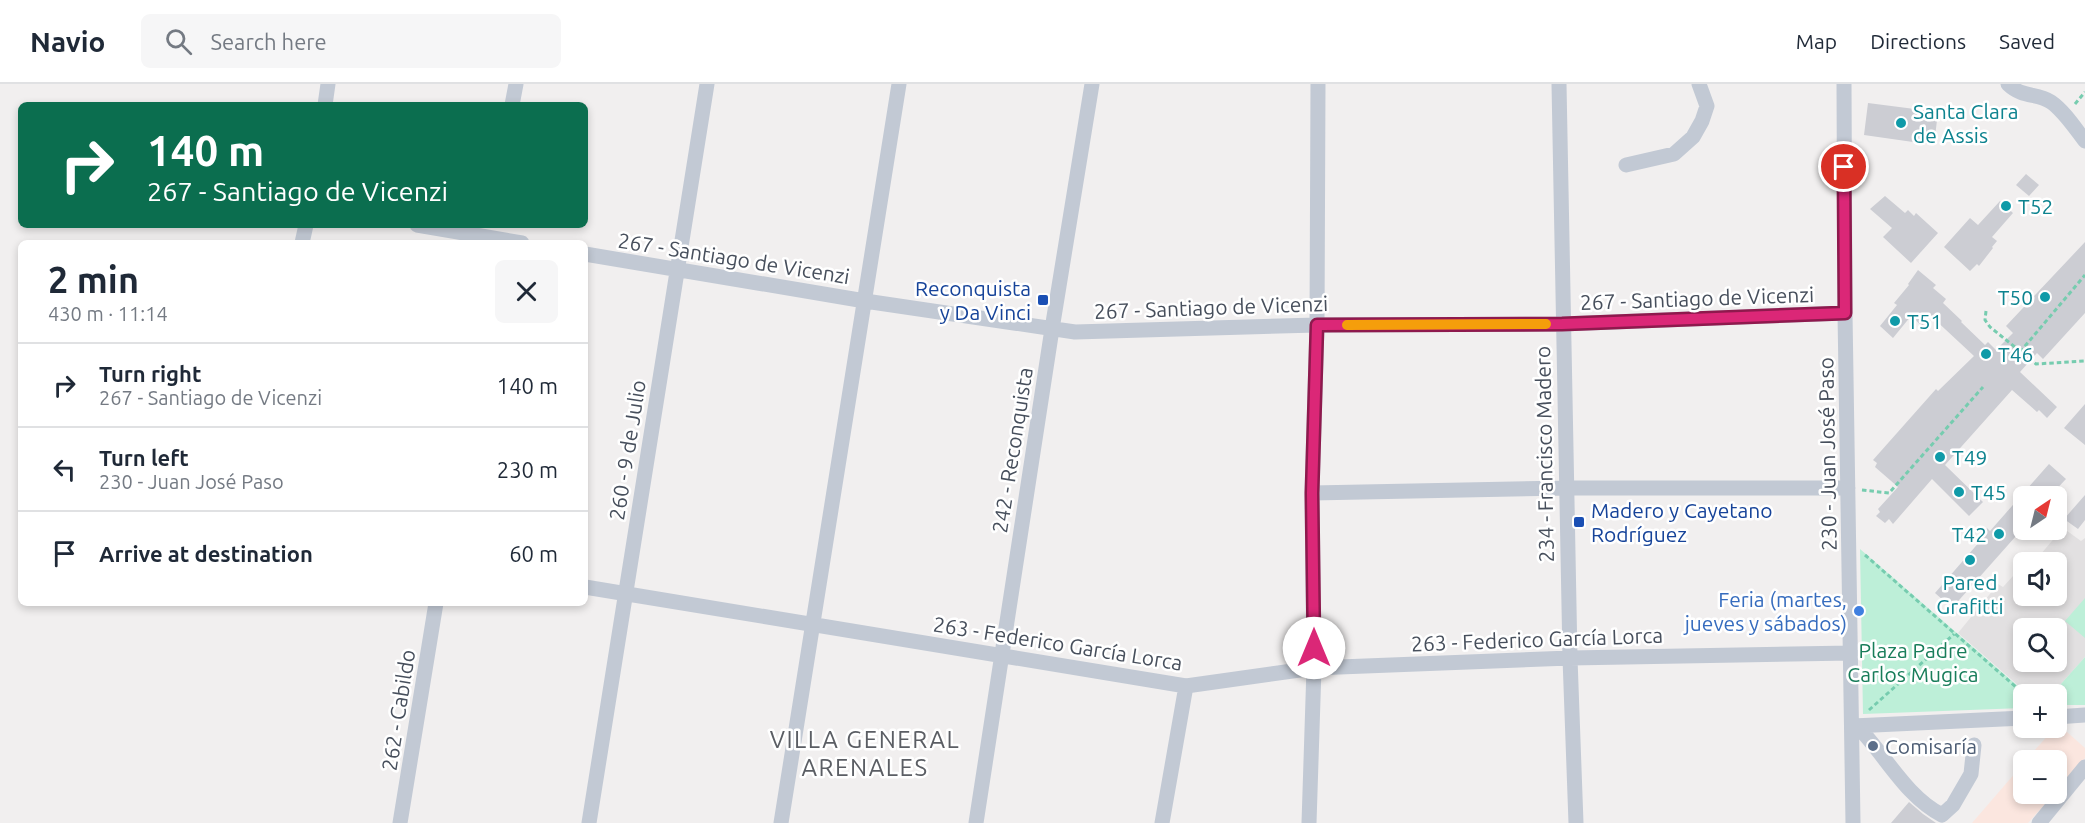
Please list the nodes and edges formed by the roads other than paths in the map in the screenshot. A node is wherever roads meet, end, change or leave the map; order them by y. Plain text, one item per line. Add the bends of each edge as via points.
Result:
1 (328, 84) edge
2 (516, 84) edge
3 (707, 84) edge
4 (899, 84) edge
5 (1092, 84) edge
6 (1318, 84) edge
7 (1559, 84) edge
8 (1699, 84) edge
9 (1844, 84) edge
10 (2008, 84) edge
11 (325, 102) edge
12 (513, 102) edge
13 (2085, 141) edge
14 (1626, 165) dead end
15 (440, 228) edge
16 (493, 235) edge
17 (511, 240) edge
18 (588, 255) edge
19 (678, 270) junction
20 (865, 301) junction
21 (1845, 313) junction
22 (1562, 324) junction
23 (1317, 325) junction
24 (1052, 329) junction
25 (1566, 488) junction
26 (1848, 488) junction
27 (1312, 493) junction
28 (588, 588) edge
29 (625, 594) junction
30 (436, 606) edge
31 (812, 625) junction
32 (1851, 653) junction
33 (1001, 656) junction
34 (1570, 658) junction
35 (1314, 668) junction
36 (1186, 686) junction
37 (2085, 715) edge
38 (2067, 716) edge
39 (2013, 718) edge
40 (1854, 725) junction
41 (1974, 745) dead end
42 (2085, 767) edge
43 (400, 823) edge
44 (590, 823) edge
45 (781, 823) edge
46 (976, 823) edge
47 (1162, 823) edge
48 (1309, 823) edge
49 (1576, 823) edge
50 (1853, 823) edge
51 (2039, 823) edge

1 - 11 street
2 - 12 street
3 - 19 street, 260 - 9 de Julio
4 - 20 street
5 - 24 street, 242 - Reconquista
6 - 23 street
7 - 22 street, 234 - Francisco Madero
8 - 14 street via 1707,106 1693,137 1674,154
9 - 21 street, 230 - Juan José Paso
10 - 13 street via 2027,96 2050,102
15 - 16 street
16 - 17 street
18 - 19 street, 267 - Santiago de Vicenzi
19 - 20 street, 267 - Santiago de Vicenzi
19 - 29 street, 260 - 9 de Julio
20 - 24 street, 267 - Santiago de Vicenzi
20 - 31 street
21 - 22 street, 267 - Santiago de Vicenzi
21 - 26 street, 230 - Juan José Paso
22 - 23 street, 267 - Santiago de Vicenzi
22 - 25 street, 234 - Francisco Madero
23 - 24 street, 267 - Santiago de Vicenzi via 1075,332
23 - 27 street
24 - 33 street, 242 - Reconquista
25 - 26 street
25 - 27 street
25 - 34 street, 234 - Francisco Madero
26 - 32 street, 230 - Juan José Paso
27 - 35 street
28 - 29 street, 263 - Federico García Lorca
29 - 31 street, 263 - Federico García Lorca
29 - 44 street, 260 - 9 de Julio
30 - 43 street, 262 - Cabildo
31 - 33 street, 263 - Federico García Lorca
31 - 45 street
32 - 34 street, 263 - Federico García Lorca
32 - 40 street, 230 - Juan José Paso
33 - 36 street, 263 - Federico García Lorca
33 - 46 street, 242 - Reconquista
34 - 35 street, 263 - Federico García Lorca
34 - 49 street, 234 - Francisco Madero
35 - 36 street, 263 - Federico García Lorca
35 - 48 street
36 - 47 street
37 - 38 street
39 - 40 street
40 - 41 street via 1913,795 1942,815 1953,805 1971,774
40 - 50 street, 230 - Juan José Paso
42 - 51 street

